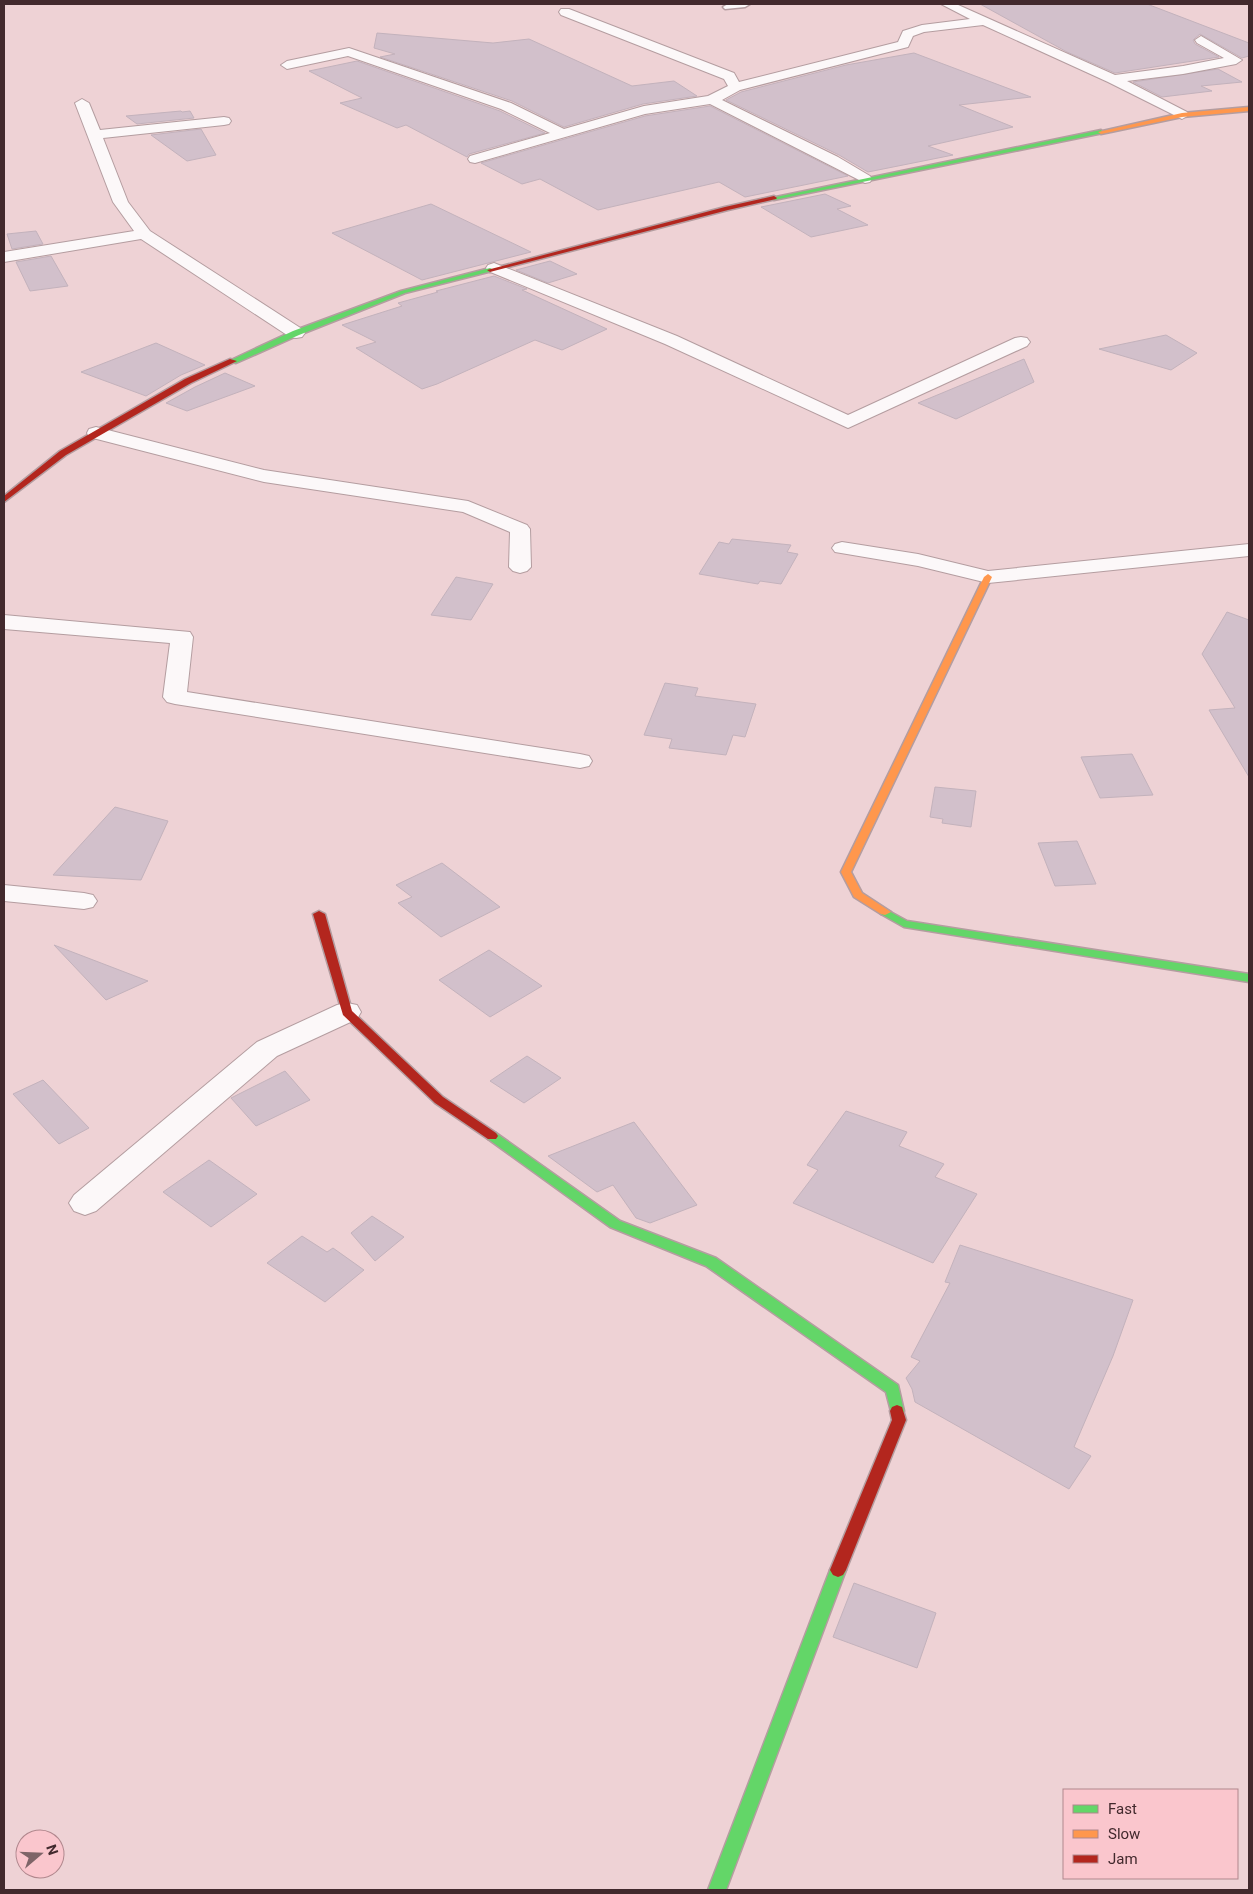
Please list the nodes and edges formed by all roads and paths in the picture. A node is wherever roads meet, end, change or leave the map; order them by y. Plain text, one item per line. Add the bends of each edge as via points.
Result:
1 (745, 4) edge
2 (948, 4) edge
3 (963, 4) edge
4 (728, 7) dead end
5 (565, 12) dead end
6 (982, 21) junction
7 (1200, 40) dead end
8 (287, 65) dead end
9 (1113, 80) junction
10 (735, 87) junction
11 (712, 100) junction
12 (82, 103) dead end
13 (1249, 109) edge
14 (1182, 115) junction
15 (224, 121) dead end
16 (562, 132) junction
17 (94, 135) junction
18 (475, 159) dead end
19 (865, 180) junction
20 (144, 234) junction
21 (4, 256) edge
22 (494, 268) junction
23 (296, 333) junction
24 (1021, 342) dead end
25 (96, 433) junction
26 (4, 500) edge
27 (842, 548) dead end
28 (1249, 550) edge
29 (520, 567) dead end
30 (988, 577) junction
31 (4, 622) edge
32 (580, 761) dead end
33 (4, 893) edge
34 (84, 901) dead end
35 (319, 914) dead end
36 (1249, 978) edge
37 (347, 1012) junction
38 (85, 1203) dead end
39 (717, 1890) edge

1 - 4 lane
2 - 3 street
2 - 6 street
5 - 10 street via 730,76
6 - 9 street
6 - 10 street via 922,29 907,34 904,44
7 - 9 street via 1236,60
8 - 16 street via 348,52 506,106
9 - 14 street
10 - 11 street
11 - 16 street via 644,110
11 - 19 street via 834,160
12 - 17 street
13 - 14 street
14 - 19 street
15 - 17 street
16 - 18 street
17 - 20 street via 121,202
19 - 22 street via 727,208
20 - 21 street
20 - 23 street
22 - 23 street via 403,292
22 - 24 street via 671,340 848,422
23 - 25 street via 188,381
25 - 26 street via 63,453
25 - 29 street via 264,476 468,507 520,529
27 - 30 street via 918,560
28 - 30 street
30 - 36 street via 846,872 858,895 904,924
31 - 32 street via 182,637 175,697
33 - 34 street
35 - 37 street
37 - 38 street via 267,1049
37 - 39 street via 439,1100 526,1158 615,1224 711,1262 892,1389 899,1420 821,1612

